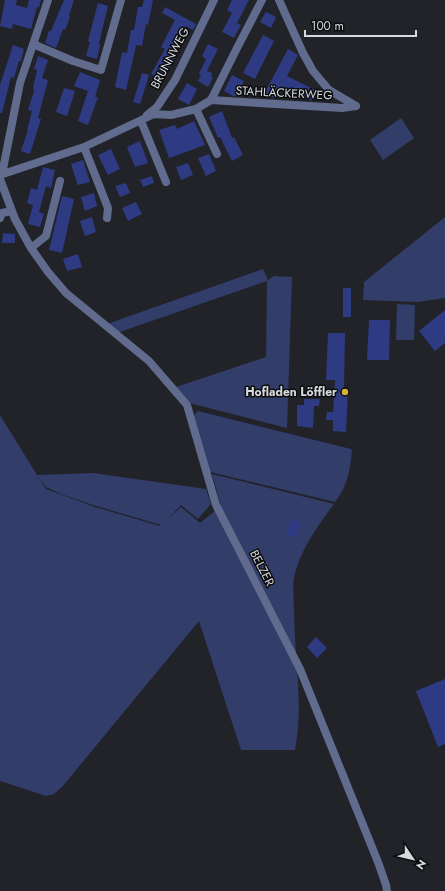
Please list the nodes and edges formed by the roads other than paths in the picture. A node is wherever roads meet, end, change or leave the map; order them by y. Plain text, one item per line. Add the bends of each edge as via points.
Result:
1 (48, 0) edge
2 (121, 0) edge
3 (214, 0) edge
4 (262, 0) edge
5 (279, 0) edge
6 (33, 44) junction
7 (333, 92) junction
8 (211, 100) junction
9 (335, 108) junction
10 (196, 109) junction
11 (141, 121) junction
12 (84, 147) junction
13 (217, 154) dead end
14 (1, 176) edge
15 (60, 181) dead end
16 (166, 182) dead end
17 (12, 211) junction
18 (0, 218) edge
19 (107, 218) dead end
20 (31, 248) junction
21 (387, 891) edge

1 - 6 street
2 - 6 street via 100,70
3 - 11 street, BRUNNWEG via 175,80 157,107
4 - 8 street
5 - 7 street via 313,71
6 - 14 street via 20,83
7 - 9 street
7 - 9 street, STAHLÄCKERWEG via 356,106
8 - 9 street, STAHLÄCKERWEG
8 - 10 street, BRUNNWEG
10 - 11 street, BRUNNWEG via 172,115 154,114
10 - 13 street
11 - 12 street, BRUNNWEG
11 - 16 street
12 - 14 street, BRUNNWEG
12 - 19 street via 108,208
14 - 17 street, BELZER
15 - 20 street via 46,236
17 - 18 street via 2,213
17 - 20 street, BELZER
20 - 21 street, BELZER via 66,293 149,361 187,405 216,505 300,669 378,862

